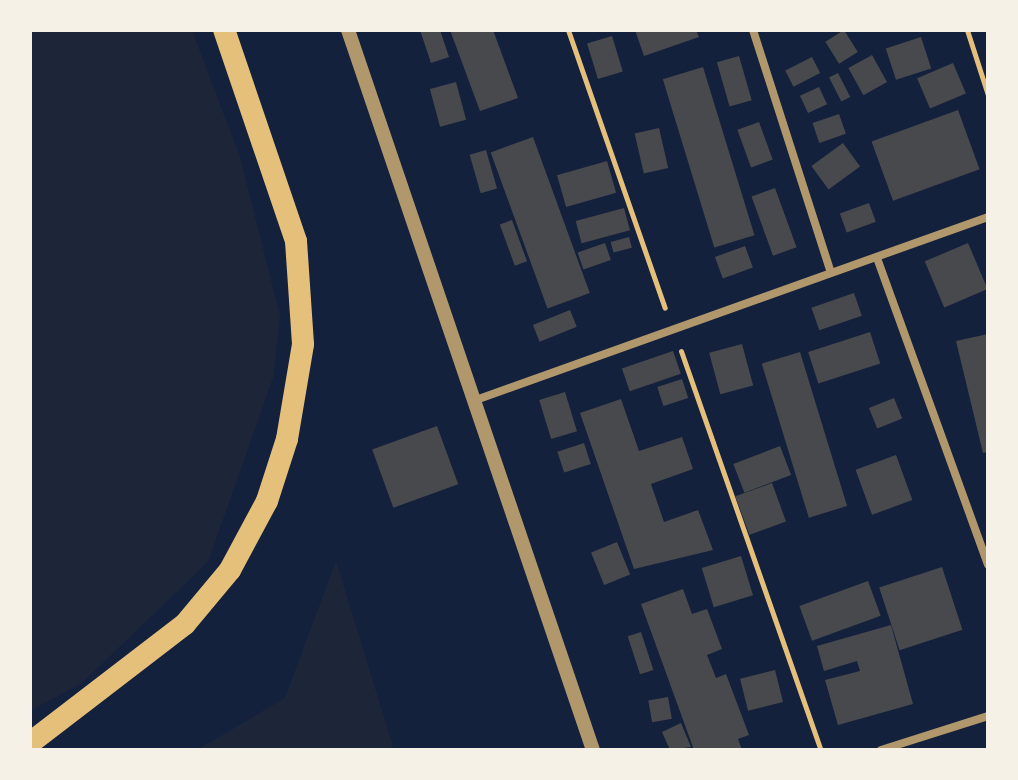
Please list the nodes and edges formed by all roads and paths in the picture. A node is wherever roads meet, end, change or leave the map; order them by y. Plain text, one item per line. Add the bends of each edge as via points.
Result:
1 (224, 30) edge
2 (348, 30) edge
3 (568, 30) edge
4 (753, 30) edge
5 (967, 30) edge
6 (988, 95) edge
7 (988, 217) edge
8 (877, 258) junction
9 (831, 273) junction
10 (674, 331) junction
11 (473, 401) junction
12 (988, 565) edge
13 (988, 716) edge
14 (30, 743) edge
15 (593, 750) edge
16 (821, 750) edge
17 (881, 750) edge

1 - 14 highway via 296,241 303,344 287,439 267,501 230,570 185,624
2 - 11 street
3 - 10 path
4 - 9 street
5 - 6 path
7 - 8 street
8 - 9 street
8 - 12 street
9 - 10 street
10 - 11 street
10 - 16 path
11 - 15 street
13 - 17 street

